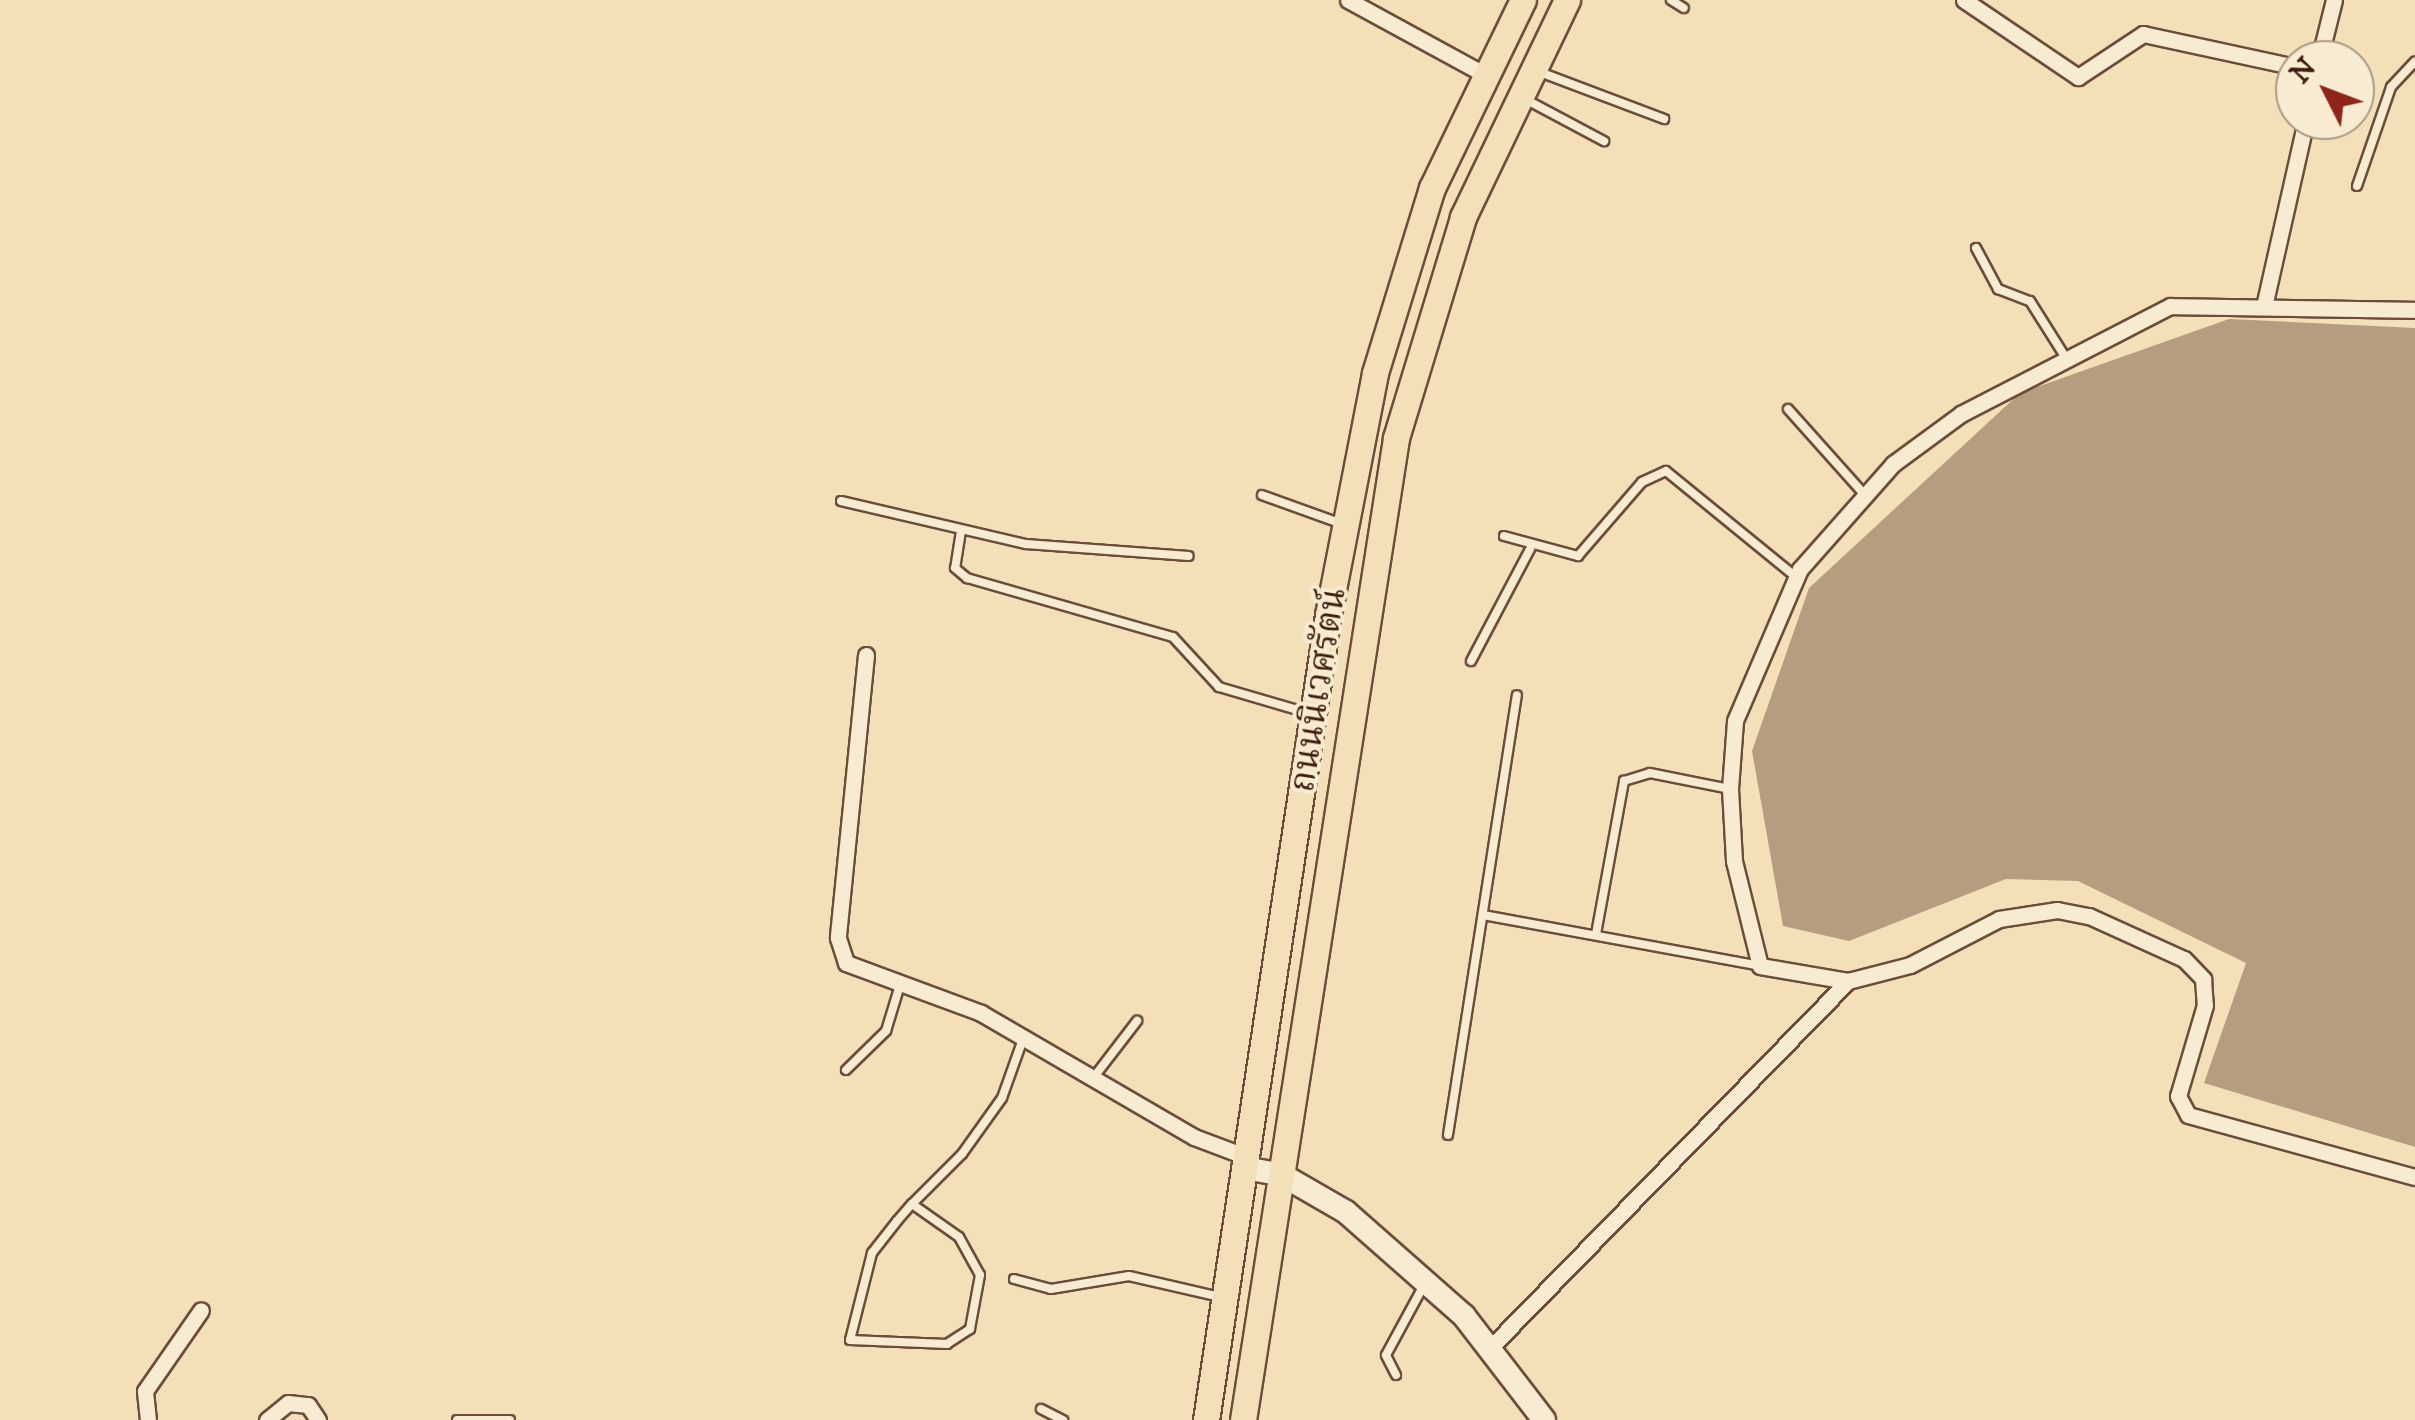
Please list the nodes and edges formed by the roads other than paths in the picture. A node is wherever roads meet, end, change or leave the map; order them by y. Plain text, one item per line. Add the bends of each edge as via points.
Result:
1 (1348, 0) edge
2 (1523, 0) edge
3 (1567, 0) edge
4 (1672, 0) edge
5 (1964, 0) edge
6 (2334, 0) edge
7 (1684, 8) dead end
8 (2324, 40) edge
9 (2415, 60) edge
10 (2275, 63) edge
11 (1528, 67) junction
12 (1484, 74) junction
13 (1515, 94) junction
14 (1664, 120) dead end
15 (2301, 140) edge
16 (1604, 141) dead end
17 (2358, 186) dead end
18 (1976, 248) dead end
19 (2265, 302) junction
20 (2415, 310) edge
21 (2064, 355) junction
22 (1788, 409) dead end
23 (1863, 493) junction
24 (1262, 495) dead end
25 (841, 500) dead end
26 (1345, 525) junction
27 (960, 532) junction
28 (1504, 536) dead end
29 (1530, 549) junction
30 (1189, 556) dead end
31 (1796, 576) junction
32 (866, 655) dead end
33 (1471, 661) dead end
34 (1517, 695) dead end
35 (1312, 714) junction
36 (1730, 789) junction
37 (1483, 915) junction
38 (1596, 934) junction
39 (1760, 966) junction
40 (1848, 981) junction
41 (900, 984) junction
42 (1137, 1021) dead end
43 (1024, 1036) junction
44 (846, 1070) dead end
45 (1094, 1077) junction
46 (1448, 1136) dead end
47 (1245, 1162) junction
48 (1283, 1170) junction
49 (2415, 1177) edge
50 (912, 1204) junction
51 (1014, 1279) dead end
52 (1426, 1281) junction
53 (1224, 1298) junction
54 (201, 1310) dead end
55 (1490, 1348) junction
56 (1396, 1375) dead end
57 (1041, 1409) dead end
58 (1207, 1414) edge
59 (1243, 1418) edge
60 (148, 1420) edge
61 (267, 1420) edge
62 (318, 1420) edge
63 (457, 1420) edge
64 (510, 1420) edge
65 (1063, 1420) edge
66 (1544, 1420) edge

1 - 12 street
2 - 12 main road, ถนนนิเวศรัตน์
3 - 11 main road, ถนนนิเวศรัตน์
4 - 7 lane
5 - 10 street via 2078,77 2142,34
6 - 8 street
9 - 17 lane via 2391,88
11 - 13 main road, ถนนนิเวศรัตน์
11 - 14 lane
12 - 26 main road, ถนนนิเวศรัตน์ via 1398,284
13 - 16 lane
13 - 48 main road, ถนนนิเวศรัตน์ via 1436,292 1396,438
15 - 19 street
18 - 21 lane via 1998,289 2030,300
19 - 20 street
19 - 21 street via 2170,306
21 - 23 street via 1961,414
22 - 23 lane
23 - 31 street
24 - 26 lane
25 - 27 lane
26 - 35 main road, ถนนนิเวศรัตน์
27 - 30 lane via 1090,554
27 - 35 lane via 955,568 967,578 1173,637 1219,687
28 - 29 lane
29 - 31 lane via 1578,556 1651,473 1666,471
29 - 33 lane
31 - 36 street via 1736,722
32 - 41 street via 837,950
34 - 37 lane
35 - 47 main road, ถนนนิเวศรัตน์
36 - 38 lane via 1650,773 1624,780
36 - 39 street via 1734,861
37 - 38 lane
37 - 46 lane
38 - 39 lane
39 - 40 street
40 - 49 street via 1910,965 1999,919 2057,910 2089,916 2184,959 2203,979 2206,1006 2178,1096 2188,1115
40 - 55 street
41 - 43 street
41 - 44 lane via 886,1031
42 - 45 lane
43 - 45 street
43 - 50 lane via 1002,1098
45 - 47 street
47 - 48 street
47 - 53 main road, ถนนนิเวศรัตน์
48 - 52 street via 1346,1212
48 - 59 main road, ถนนนิเวศรัตน์
50 - 50 lane via 872,1253 850,1340 947,1344 970,1330 980,1276 959,1236
51 - 53 lane via 1051,1289 1129,1276
52 - 55 street
52 - 56 lane via 1386,1355
53 - 58 main road, ถนนนิเวศรัตน์
54 - 60 street via 145,1391
55 - 66 street
57 - 65 lane
61 - 62 street via 288,1402 308,1405
63 - 64 lane

